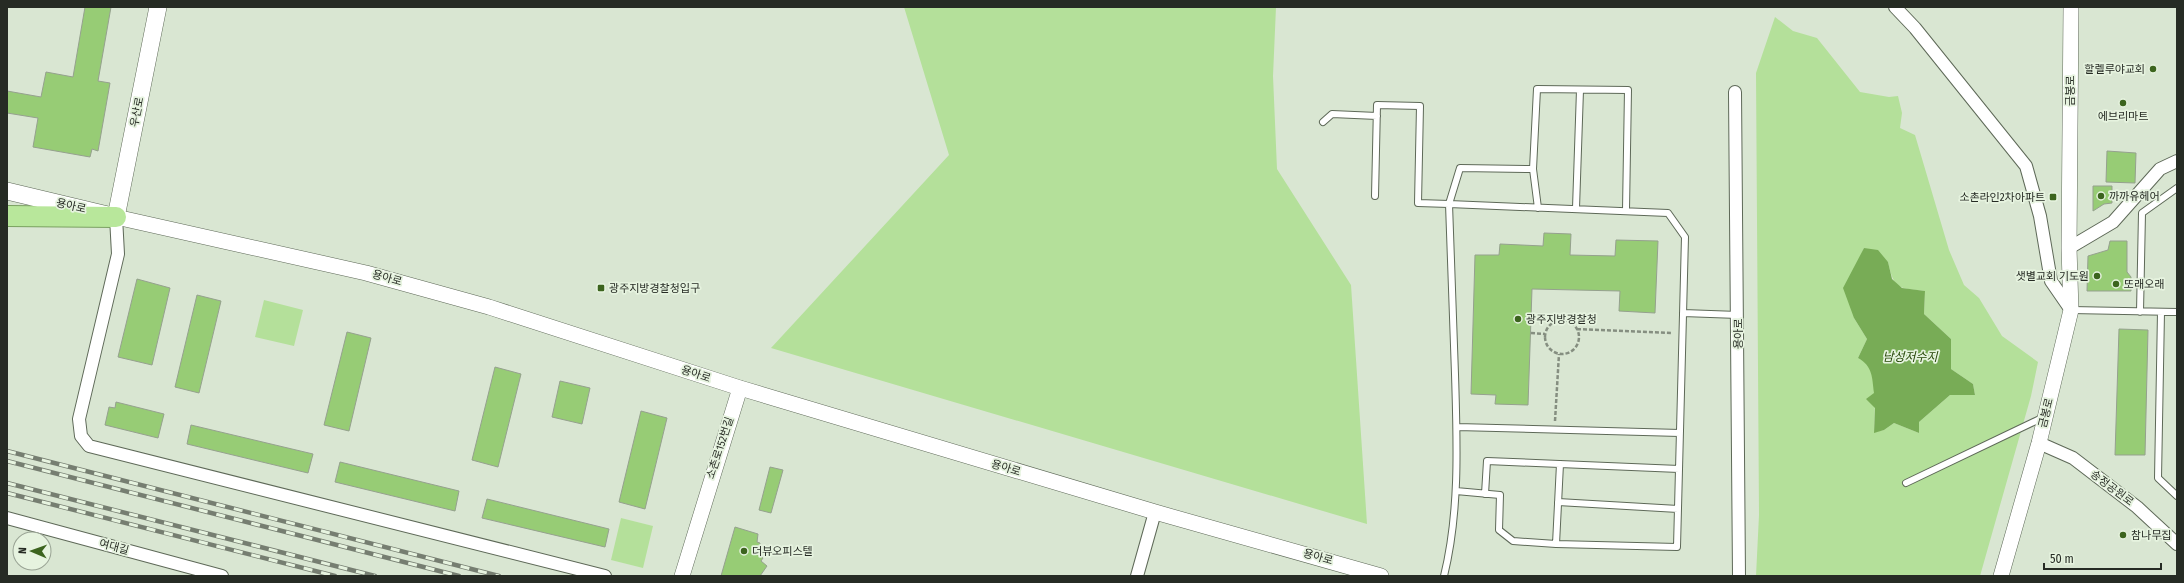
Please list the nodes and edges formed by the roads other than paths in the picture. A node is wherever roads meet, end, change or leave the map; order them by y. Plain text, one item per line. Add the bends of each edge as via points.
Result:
1 (158, 7) edge
2 (1894, 7) edge
3 (2071, 7) edge
4 (1580, 90) junction
5 (1735, 92) dead end
6 (1377, 116) junction
7 (1323, 122) dead end
8 (2177, 161) edge
9 (1533, 169) junction
10 (2177, 188) edge
11 (7, 191) edge
12 (1375, 196) dead end
13 (1449, 204) junction
14 (1538, 208) junction
15 (1576, 208) junction
16 (1626, 210) junction
17 (7, 216) edge
18 (116, 217) junction
19 (2069, 248) junction
20 (2071, 310) junction
21 (2140, 312) junction
22 (2160, 312) junction
23 (2177, 312) edge
24 (1684, 313) junction
25 (1738, 314) junction
26 (740, 388) junction
27 (2046, 416) junction
28 (1457, 427) junction
29 (1680, 433) junction
30 (2039, 443) junction
31 (1560, 464) junction
32 (1679, 469) junction
33 (1906, 483) dead end
34 (1456, 491) junction
35 (1485, 494) junction
36 (2177, 496) edge
37 (1558, 502) junction
38 (1678, 509) junction
39 (1155, 512) junction
40 (7, 518) edge
41 (1556, 544) junction
42 (2177, 544) edge
43 (222, 576) edge
44 (604, 576) edge
45 (682, 576) edge
46 (1136, 576) edge
47 (1380, 576) edge
48 (1444, 576) edge
49 (1739, 576) edge
50 (2001, 576) edge

1 - 18 main road, 우산로
2 - 20 street via 1915,28 2026,166 2040,216 2051,281
3 - 19 street, 금봉로
4 - 9 lane via 1537,89
4 - 15 lane
4 - 16 lane via 1628,90
5 - 25 street, 용아로
6 - 7 lane via 1332,114
6 - 12 lane
6 - 13 lane via 1377,105 1420,106 1418,203
8 - 19 street via 2160,169 2113,222
9 - 13 lane via 1460,168
9 - 14 lane
10 - 21 lane via 2142,213
11 - 18 main road, 용아로
13 - 14 lane
13 - 28 lane
14 - 15 lane
15 - 16 lane
16 - 24 lane via 1668,213 1685,237
17 - 18 highway
18 - 26 street, 용아로 via 366,273 489,307
18 - 44 street via 118,254 79,419 81,436 89,446
19 - 20 street, 금봉로
20 - 21 lane
20 - 27 street, 금봉로
21 - 22 lane
22 - 23 lane
22 - 36 lane via 2158,478
24 - 25 lane
24 - 29 lane
25 - 49 street, 용아로
26 - 39 street, 용아로
26 - 45 street, 소촌로152번길 via 701,507
27 - 30 street, 금봉로
27 - 33 lane
28 - 29 lane
28 - 34 lane
29 - 32 lane
30 - 42 street, 송정공원로 via 2073,458 2137,507
30 - 50 street, 금봉로
31 - 32 lane
31 - 35 lane via 1487,461
31 - 37 lane
32 - 38 lane
34 - 35 lane
34 - 48 lane via 1449,555
35 - 41 lane via 1500,495 1499,530 1513,541
37 - 38 lane
37 - 41 lane
38 - 41 lane via 1677,547
39 - 46 street
39 - 47 street, 용아로
40 - 43 street, 여대길

